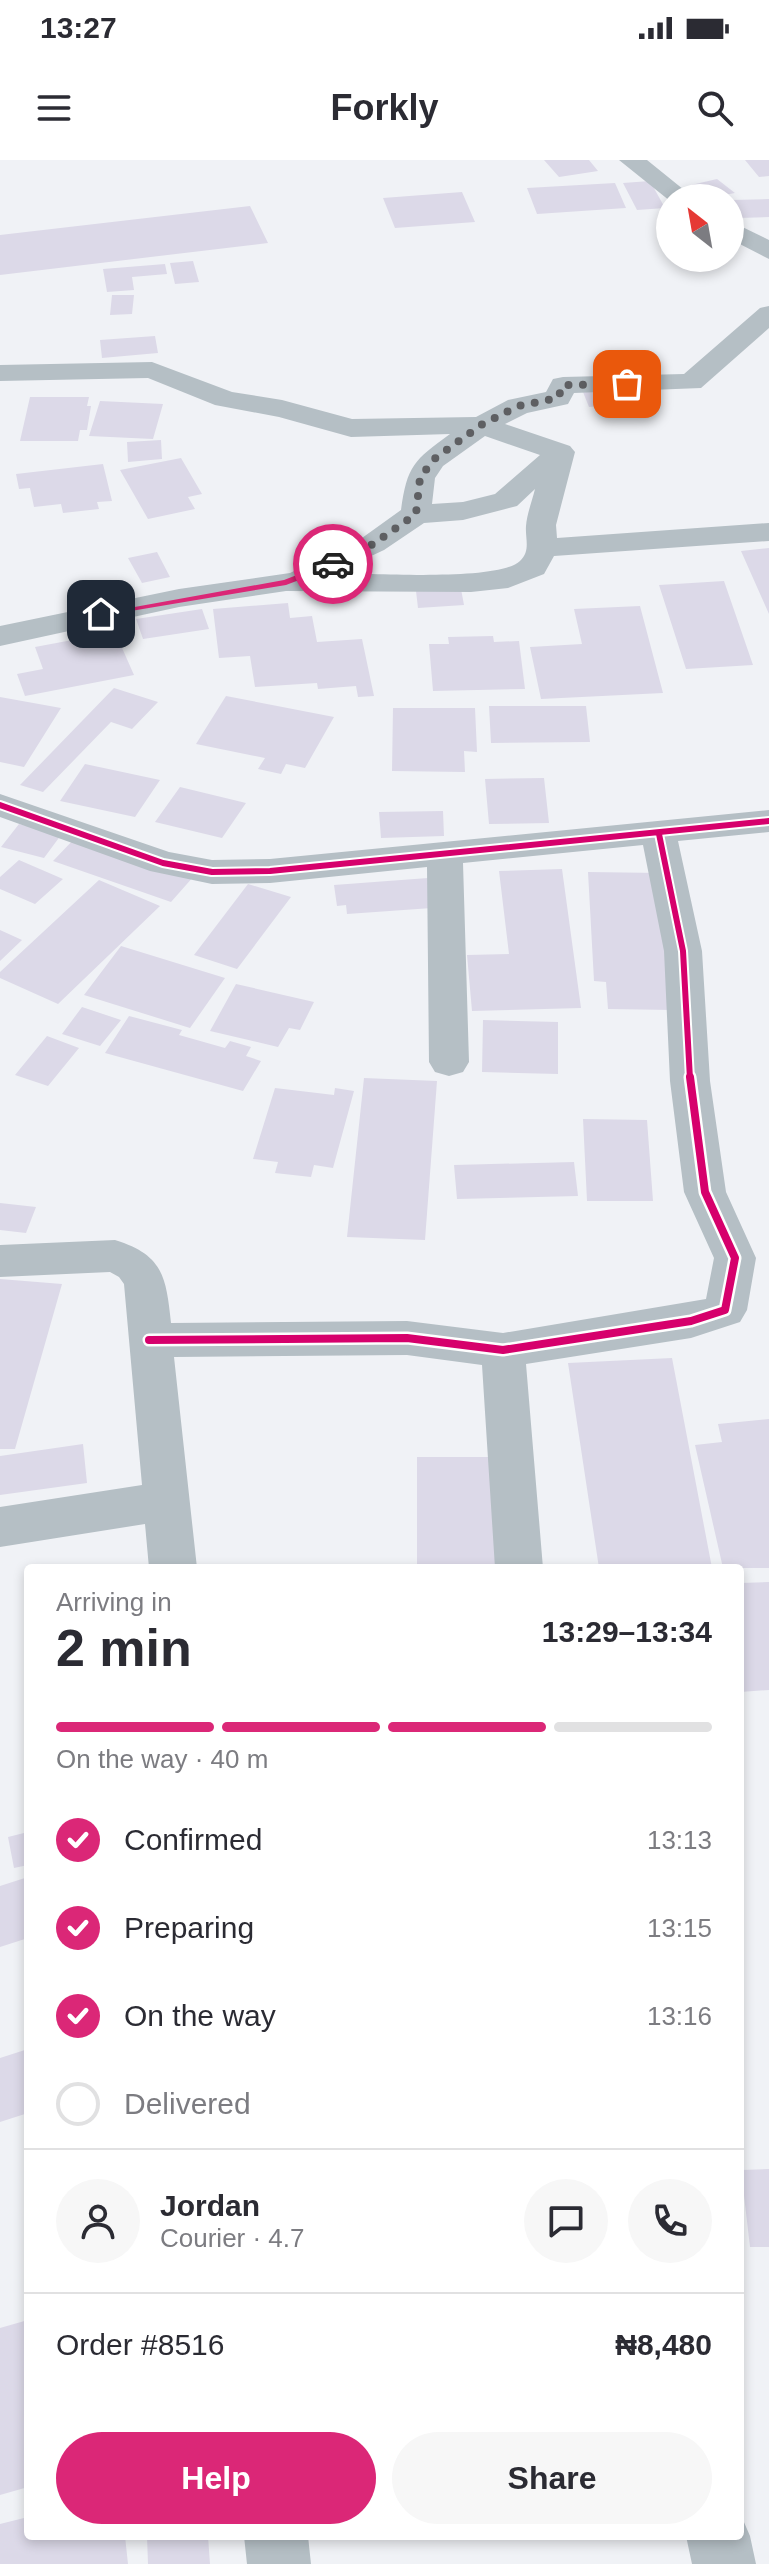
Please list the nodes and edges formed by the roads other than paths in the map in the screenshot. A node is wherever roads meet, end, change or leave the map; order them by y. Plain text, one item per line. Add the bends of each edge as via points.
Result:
1 (631, 160) edge
2 (663, 184) edge
3 (744, 237) edge
4 (769, 251) edge
5 (763, 328) edge
6 (0, 373) edge
7 (481, 425) junction
8 (560, 452) junction
9 (416, 514) junction
10 (769, 532) edge
11 (543, 548) junction
12 (286, 582) junction
13 (0, 636) edge
14 (0, 805) edge
15 (769, 821) edge
16 (659, 834) junction
17 (445, 853) junction
18 (449, 1062) dead end
19 (752, 1258) edge
20 (0, 1261) edge
21 (149, 1340) junction
22 (503, 1350) junction
23 (165, 1501) junction
24 (0, 1527) edge
25 (173, 1564) edge
26 (519, 1564) edge
27 (276, 2540) edge
28 (719, 2540) edge
29 (279, 2564) edge
30 (724, 2564) edge

1 - 2 street
3 - 4 street
5 - 7 street via 691,382 563,385 558,398 518,406
6 - 7 street via 152,370 225,399 351,428
7 - 8 street
7 - 9 street via 433,460 420,478
8 - 9 street via 506,500 463,511
8 - 11 street via 541,525
9 - 12 street via 363,550
10 - 11 street
11 - 12 street via 533,567 508,579
12 - 13 street via 179,598
14 - 17 street via 163,863 212,872
15 - 16 street
16 - 17 street
16 - 19 street via 683,951 690,1081 705,1192
17 - 18 street
19 - 22 street via 725,1310 691,1321
20 - 21 street via 115,1256 134,1265 145,1282
21 - 22 street via 407,1338
21 - 23 street
22 - 26 street
23 - 24 street
23 - 25 street
27 - 29 street
28 - 30 street

